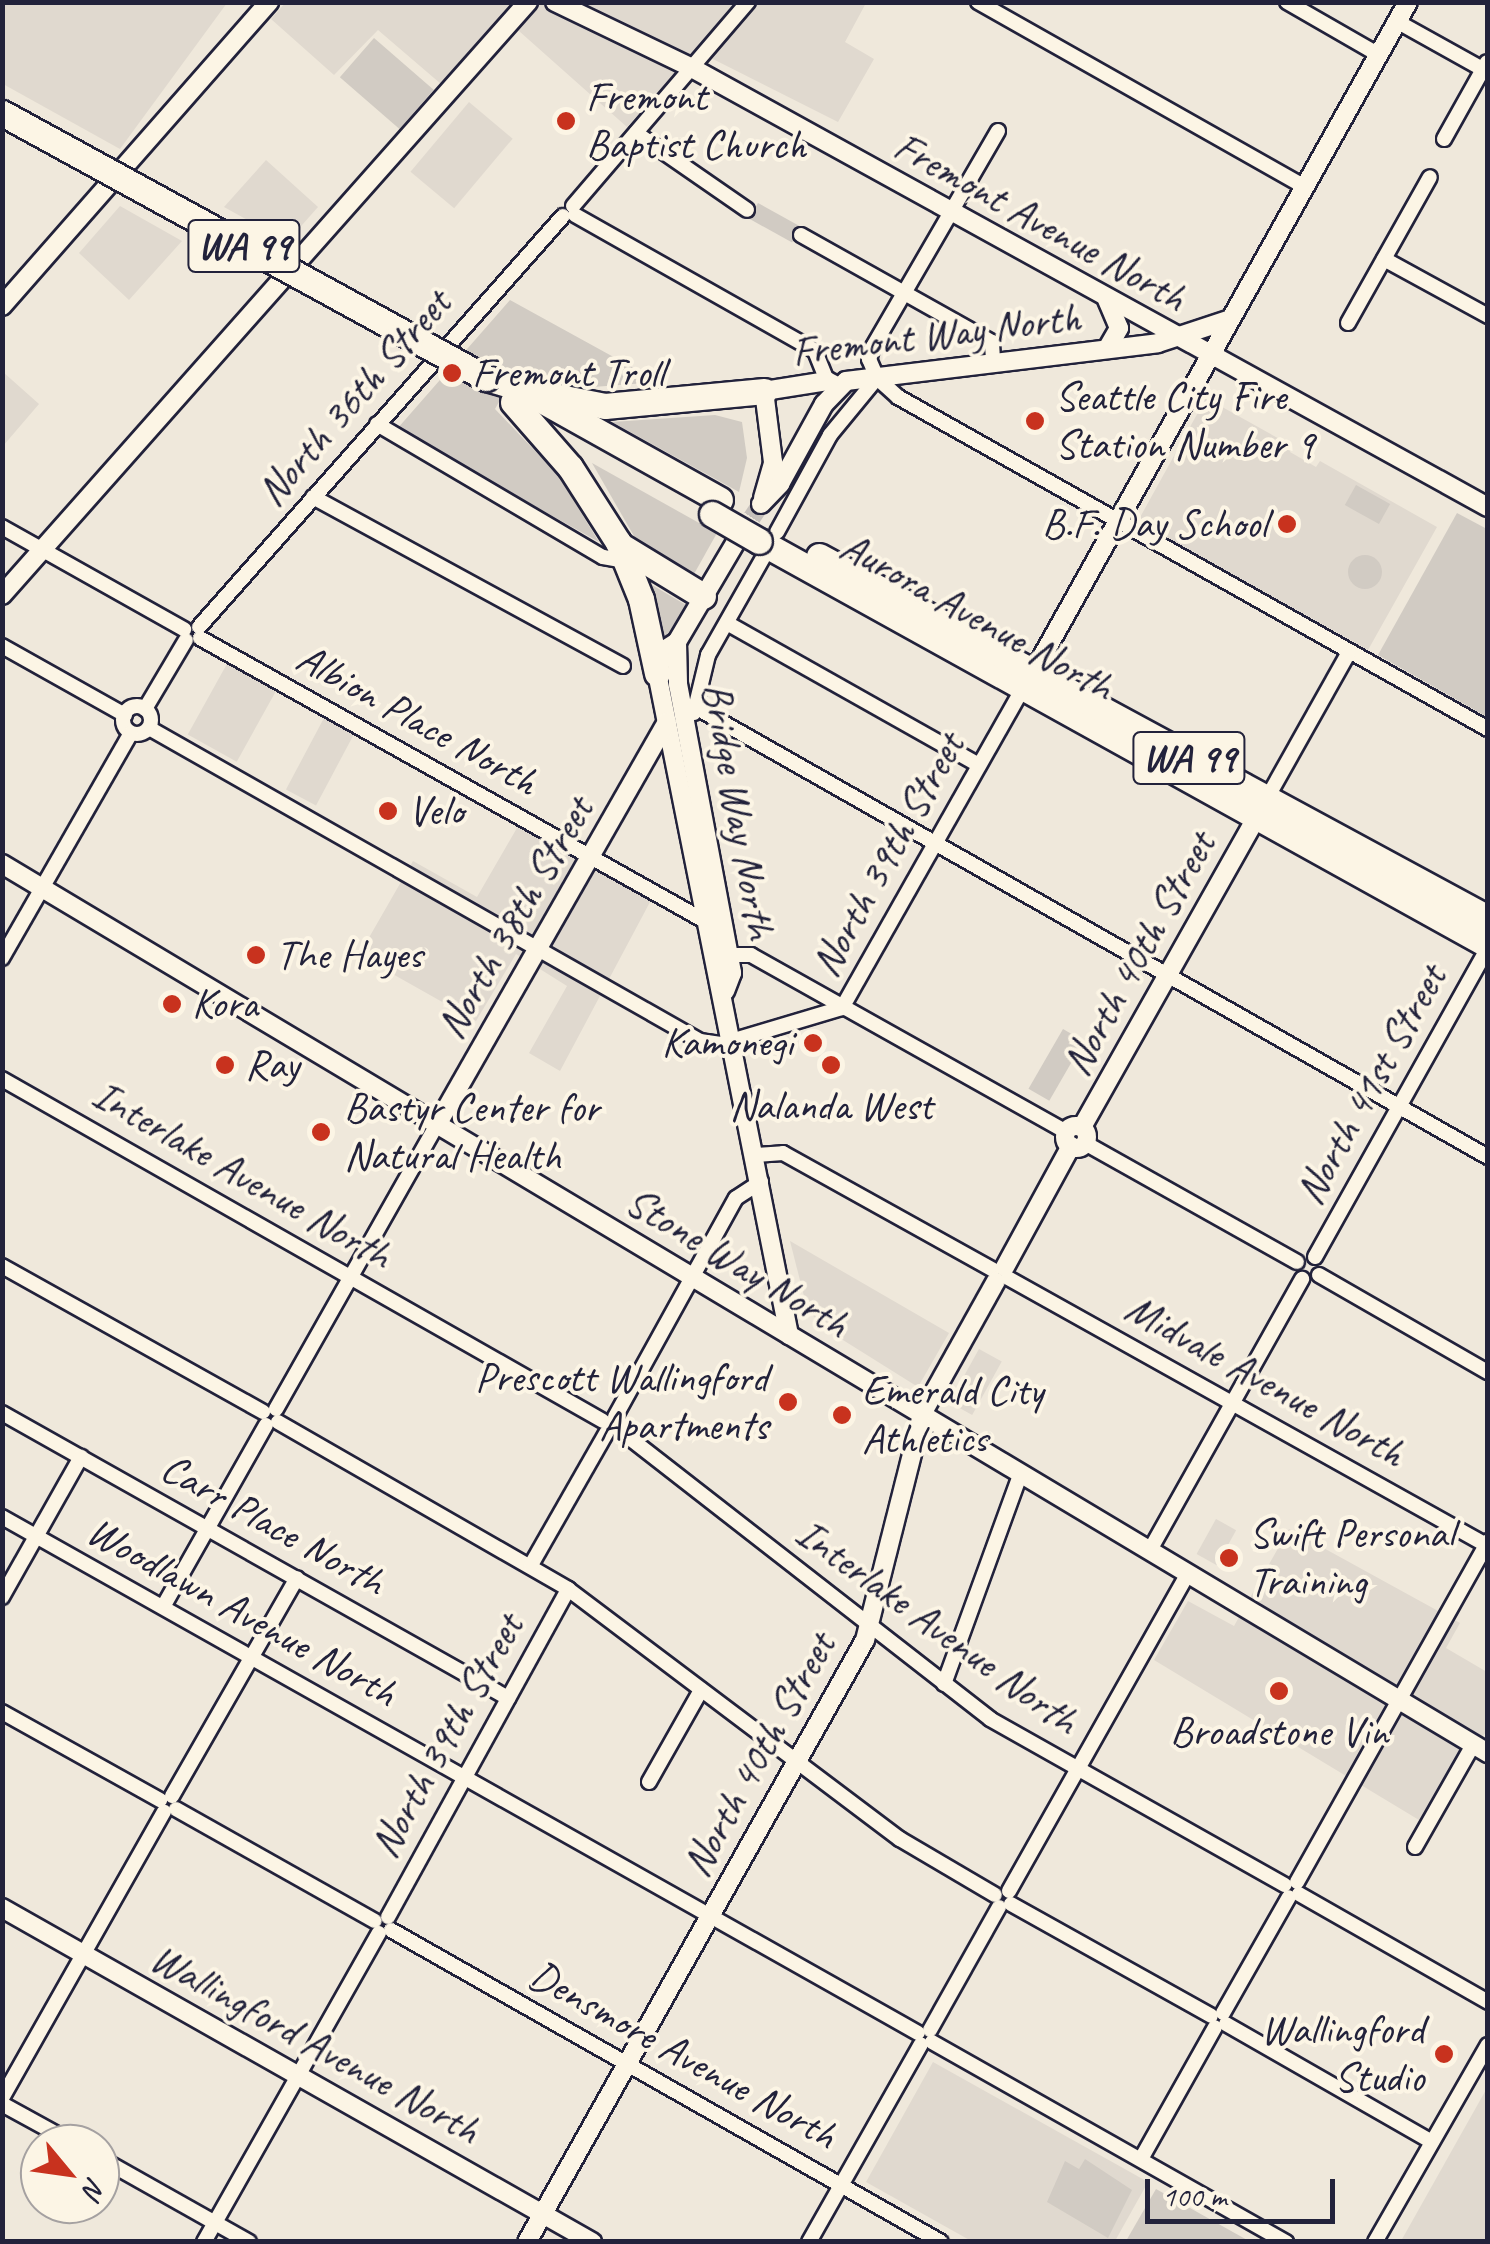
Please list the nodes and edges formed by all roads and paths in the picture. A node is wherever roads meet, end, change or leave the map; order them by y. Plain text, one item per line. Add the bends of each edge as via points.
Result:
1 (266, 2) edge
2 (528, 2) edge
3 (555, 2) edge
4 (748, 2) edge
5 (978, 2) edge
6 (1286, 2) edge
7 (1408, 2) edge
8 (1398, 22) junction
9 (1379, 54) junction
10 (1486, 67) edge
11 (692, 68) junction
12 (2, 113) edge
13 (998, 131) dead end
14 (636, 133) junction
15 (1444, 139) dead end
16 (1430, 178) dead end
17 (113, 181) junction
18 (1305, 187) junction
19 (747, 210) dead end
20 (952, 211) junction
21 (571, 212) junction
22 (800, 235) dead end
23 (1384, 259) junction
24 (286, 275) junction
25 (904, 294) junction
26 (1107, 299) junction
27 (2, 306) edge
28 (1488, 316) edge
29 (1230, 319) junction
30 (1348, 323) dead end
31 (1178, 339) junction
32 (1107, 349) junction
33 (436, 357) junction
34 (1209, 357) junction
35 (994, 362) junction
36 (877, 378) junction
37 (832, 384) junction
38 (764, 391) junction
39 (517, 395) junction
40 (378, 424) junction
41 (313, 496) junction
42 (1488, 507) edge
43 (1118, 521) junction
44 (2, 527) edge
45 (762, 532) junction
46 (41, 551) junction
47 (622, 552) junction
48 (2, 595) edge
49 (703, 596) junction
50 (726, 623) junction
51 (192, 634) junction
52 (677, 642) junction
53 (2, 646) edge
54 (1348, 654) junction
55 (623, 666) dead end
56 (657, 673) junction
57 (1027, 682) junction
58 (697, 708) junction
59 (145, 709) junction
60 (125, 715) junction
61 (666, 722) junction
62 (686, 726) junction
63 (149, 728) junction
64 (1488, 730) edge
65 (131, 732) junction
66 (979, 765) junction
67 (1262, 808) junction
68 (934, 844) junction
69 (590, 856) junction
70 (2, 864) edge
71 (42, 888) junction
72 (1488, 918) edge
73 (705, 921) junction
74 (1488, 946) edge
75 (537, 948) junction
76 (728, 955) junction
77 (2, 958) edge
78 (1166, 977) junction
79 (725, 991) junction
80 (842, 1008) junction
81 (734, 1041) junction
82 (2, 1080) edge
83 (1398, 1107) junction
84 (437, 1124) junction
85 (1076, 1137) junction
86 (756, 1155) junction
87 (1488, 1157) edge
88 (761, 1182) junction
89 (1315, 1257) junction
90 (1297, 1262) junction
91 (2, 1266) edge
92 (1001, 1274) junction
93 (1319, 1275) junction
94 (350, 1277) junction
95 (694, 1279) junction
96 (1302, 1279) junction
97 (789, 1335) junction
98 (1488, 1372) edge
99 (1233, 1404) junction
100 (2, 1413) edge
101 (922, 1414) junction
102 (271, 1417) junction
103 (611, 1425) junction
104 (82, 1458) junction
105 (1021, 1473) junction
106 (2, 1516) edge
107 (207, 1528) junction
108 (37, 1536) junction
109 (1487, 1544) edge
110 (1150, 1550) junction
111 (531, 1565) junction
112 (1188, 1573) junction
113 (298, 1578) junction
114 (568, 1589) junction
115 (2, 1597) edge
116 (163, 1607) junction
117 (869, 1628) junction
118 (252, 1657) junction
119 (944, 1684) junction
120 (701, 1690) junction
121 (508, 1698) junction
122 (1400, 1700) junction
123 (2, 1712) edge
124 (1480, 1749) edge
125 (798, 1761) junction
126 (1076, 1770) junction
127 (464, 1778) junction
128 (650, 1782) dead end
129 (168, 1804) junction
130 (1415, 1846) dead end
131 (1293, 1889) junction
132 (1004, 1899) junction
133 (2, 1908) edge
134 (710, 1916) junction
135 (383, 1925) junction
136 (84, 1954) junction
137 (1488, 2002) edge
138 (1219, 2020) junction
139 (925, 2037) junction
140 (1488, 2045) edge
141 (626, 2064) junction
142 (298, 2074) junction
143 (2, 2101) edge
144 (41, 2124) edge
145 (1432, 2142) junction
146 (1141, 2159) junction
147 (120, 2169) edge
148 (842, 2185) junction
149 (543, 2213) junction
150 (215, 2222) junction
151 (204, 2242) edge
152 (249, 2242) edge
153 (527, 2242) edge
154 (592, 2242) edge
155 (809, 2242) edge
156 (941, 2242) edge
157 (1286, 2242) edge
158 (1376, 2242) edge

1 - 17 main road
2 - 24 main road
3 - 11 main road, Fremont Avenue North
4 - 11 street, North 36th Street
5 - 18 street
6 - 9 street
7 - 8 main road, North 39th Street
8 - 9 main road, North 39th Street
8 - 10 street
9 - 18 main road, North 39th Street
10 - 15 street
11 - 14 street, North 36th Street
11 - 20 main road, Fremont Avenue North
12 - 39 highway, Aurora Avenue North / WA 99, bridge
13 - 20 street
14 - 19 street
14 - 21 street, North 36th Street
16 - 23 street
17 - 24 street
17 - 27 main road
18 - 29 main road, North 39th Street
20 - 25 street
20 - 26 main road, Fremont Avenue North
21 - 33 street, North 36th Street
21 - 37 street via 815,351
22 - 25 street
23 - 28 street
23 - 30 street
24 - 33 street
24 - 46 main road
25 - 35 street via 992,342
25 - 36 street via 873,347 869,360
26 - 31 main road, Fremont Avenue North
26 - 32 main road via 1120,328
29 - 31 main road, Fremont Way North
29 - 34 main road, North 39th Street
31 - 32 main road, Fremont Way North
31 - 34 main road, Fremont Avenue North
32 - 35 main road, Fremont Way North
33 - 40 street, North 36th Street
34 - 42 main road, Fremont Avenue North
34 - 43 main road, North 39th Street
35 - 36 main road, Fremont Way North
36 - 37 main road, Fremont Way North
36 - 43 street
36 - 45 street
37 - 38 main road, Fremont Way North
37 - 45 main road
38 - 39 highway via 605,406
38 - 45 main road via 774,462
39 - 45 highway, Aurora Avenue North / WA 99, bridge
39 - 47 highway
40 - 41 street, North 36th Street
40 - 47 street via 603,557
41 - 51 street, North 36th Street
41 - 55 street
43 - 54 street
43 - 57 main road, North 39th Street
44 - 46 street, Albion Place North
45 - 49 main road
45 - 50 street
45 - 57 highway, Aurora Avenue North / WA 99
46 - 48 main road
46 - 51 street, Albion Place North
47 - 49 highway
47 - 56 highway
49 - 52 main road
50 - 58 street via 708,655
50 - 66 street
51 - 59 street, North 36th Street
51 - 69 street, Albion Place North
52 - 56 main road via 666,649
52 - 62 main road, Bridge Way North
53 - 60 street
54 - 64 street
54 - 67 street, North 40th Street
56 - 61 main road, Bridge Way North
57 - 66 street, North 39th Street
57 - 67 highway, Aurora Avenue North / WA 99
58 - 62 street
58 - 68 street
59 - 60 street
59 - 63 street
60 - 65 street
61 - 69 main road, North 38th Street
61 - 73 main road, Bridge Way North
62 - 76 main road, Bridge Way North
63 - 65 street
63 - 75 street
65 - 71 street
66 - 68 street, North 39th Street
67 - 72 highway, Aurora Avenue North / WA 99
67 - 74 highway, Aurora Avenue North / WA 99
67 - 78 main road, North 40th Street
68 - 78 street
68 - 80 street, North 39th Street
69 - 73 street, Albion Place North
69 - 75 main road, North 38th Street
70 - 71 main road, Stone Way North
71 - 77 street
71 - 84 main road, Stone Way North
73 - 79 main road, Bridge Way North
74 - 83 street, North 41st Street
75 - 81 street via 700,1041
75 - 84 main road, North 38th Street
76 - 79 main road, Bridge Way North
76 - 80 street via 751,955
78 - 83 street
78 - 85 main road, North 40th Street
79 - 81 main road, Bridge Way North
80 - 81 street, North 39th Street
80 - 85 street
81 - 86 main road, Bridge Way North
82 - 94 street, Interlake Avenue North
83 - 87 street
83 - 89 street, North 41st Street
84 - 94 street, North 38th Street
84 - 95 main road, Stone Way North
85 - 90 street
85 - 92 main road, North 40th Street
86 - 88 main road, Bridge Way North
86 - 92 street, Midvale Avenue North via 782,1153
88 - 95 street, North 39th Street via 736,1198
88 - 97 main road, Bridge Way North
89 - 90 street
89 - 93 street
90 - 96 street
91 - 102 street
92 - 99 street, Midvale Avenue North
92 - 101 main road, North 40th Street
93 - 96 street
93 - 98 street
94 - 102 street, North 38th Street
94 - 103 street, Interlake Avenue North
95 - 97 main road, Stone Way North
95 - 103 street, North 39th Street
96 - 99 street
97 - 101 main road, Stone Way North
99 - 109 street, Midvale Avenue North
99 - 110 street
100 - 104 street, Carr Place North
101 - 105 main road, Stone Way North
101 - 117 main road, North 40th Street
102 - 107 street, North 38th Street
102 - 111 street
103 - 111 street, North 39th Street
103 - 117 street, Interlake Avenue North
104 - 107 street, Carr Place North
104 - 108 street
105 - 110 main road, Stone Way North
105 - 119 street
106 - 108 street, Woodlawn Avenue North
107 - 113 street, Carr Place North
107 - 116 street, North 38th Street
108 - 115 street
108 - 116 street, Woodlawn Avenue North
109 - 122 street
110 - 112 main road, Stone Way North
111 - 114 street
112 - 122 main road, Stone Way North
112 - 126 street
113 - 118 street
113 - 121 street, Carr Place North
114 - 120 street
114 - 121 street, North 39th Street
116 - 118 street, Woodlawn Avenue North
117 - 119 street, Interlake Avenue North
117 - 125 main road, North 40th Street
118 - 127 street, Woodlawn Avenue North
118 - 129 street
119 - 126 street, Interlake Avenue North
120 - 125 street
120 - 128 street
121 - 127 street, North 39th Street
122 - 124 main road, Stone Way North
122 - 131 street
123 - 129 street, Densmore Avenue North
124 - 130 street
125 - 132 street via 900,1839
125 - 134 main road, North 40th Street
126 - 131 street, Interlake Avenue North
126 - 132 street
127 - 134 street, Woodlawn Avenue North
127 - 135 street, North 39th Street
129 - 135 street, Densmore Avenue North
129 - 136 street
131 - 137 street, Interlake Avenue North
131 - 138 street
132 - 138 street
132 - 139 street
133 - 136 main road, Wallingford Avenue North
134 - 139 street, Woodlawn Avenue North
134 - 141 main road, North 40th Street
135 - 141 street, Densmore Avenue North
135 - 142 street, North 39th Street
136 - 142 main road, Wallingford Avenue North
136 - 143 street
138 - 145 street
138 - 146 street
139 - 146 street, Woodlawn Avenue North
139 - 148 street
140 - 145 street
141 - 148 street, Densmore Avenue North
141 - 149 main road, North 40th Street
142 - 149 main road, Wallingford Avenue North
142 - 150 street, North 39th Street
143 - 144 street
145 - 158 street
146 - 157 street, Woodlawn Avenue North
147 - 150 street
148 - 155 street
148 - 156 street, Densmore Avenue North
149 - 153 main road, North 40th Street
149 - 154 main road, Wallingford Avenue North
150 - 151 street, North 39th Street
150 - 152 street

